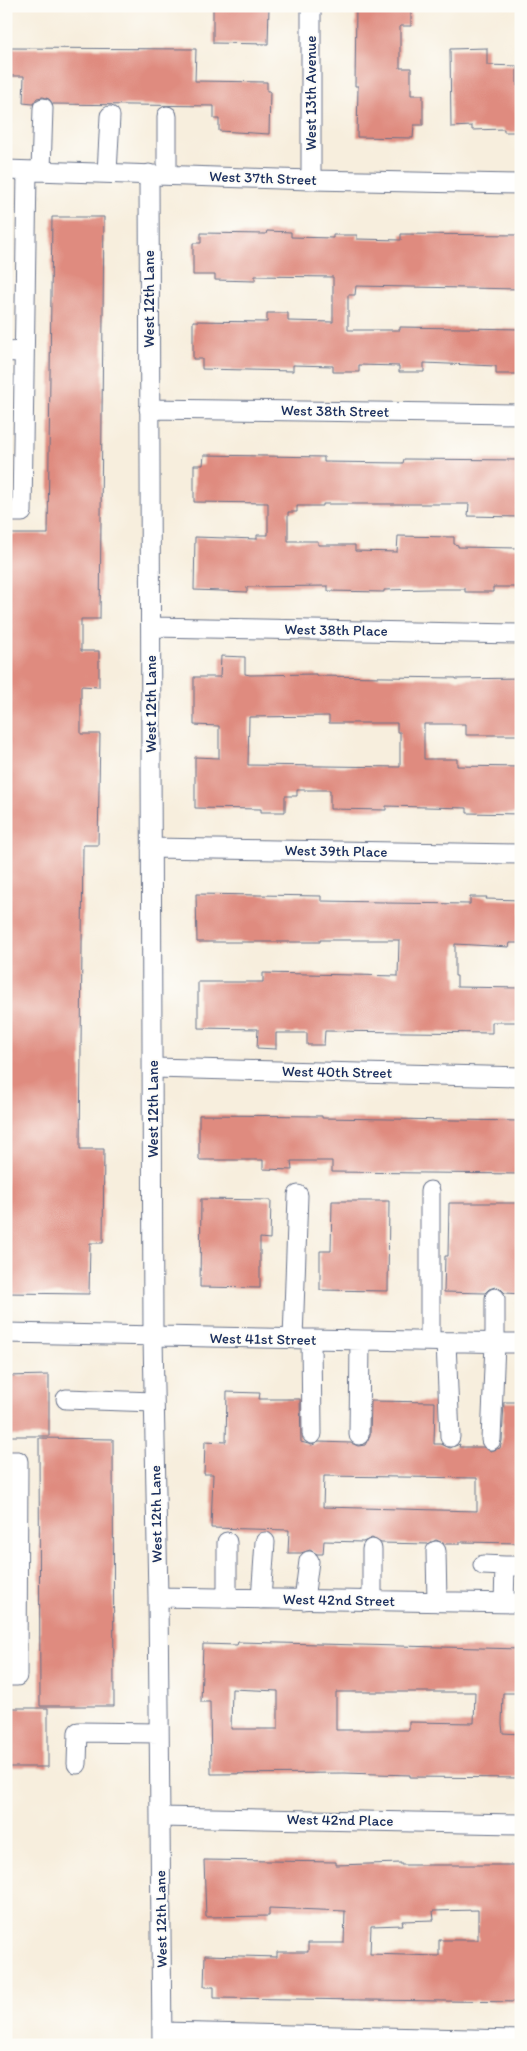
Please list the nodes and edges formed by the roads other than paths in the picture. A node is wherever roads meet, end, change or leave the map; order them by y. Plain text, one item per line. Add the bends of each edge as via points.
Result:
1 (311, 6) edge
2 (43, 108) dead end
3 (110, 116) dead end
4 (167, 116) dead end
5 (6, 170) edge
6 (34, 171) junction
7 (107, 173) junction
8 (158, 174) junction
9 (311, 180) junction
10 (521, 184) edge
11 (15, 352) edge
12 (15, 403) edge
13 (149, 409) junction
14 (521, 414) edge
15 (15, 461) edge
16 (6, 512) edge
17 (151, 627) junction
18 (521, 634) edge
19 (151, 848) junction
20 (521, 854) edge
21 (154, 1068) junction
22 (521, 1077) edge
23 (430, 1192) dead end
24 (298, 1195) dead end
25 (495, 1298) dead end
26 (6, 1333) edge
27 (153, 1337) junction
28 (302, 1339) junction
29 (360, 1340) junction
30 (438, 1342) junction
31 (495, 1343) junction
32 (521, 1343) edge
33 (66, 1399) dead end
34 (154, 1402) junction
35 (312, 1434) dead end
36 (359, 1435) dead end
37 (450, 1437) dead end
38 (491, 1440) dead end
39 (6, 1461) edge
40 (227, 1542) dead end
41 (265, 1542) dead end
42 (372, 1549) dead end
43 (436, 1552) dead end
44 (309, 1561) dead end
45 (483, 1565) dead end
46 (513, 1566) edge
47 (158, 1597) junction
48 (227, 1598) junction
49 (262, 1599) junction
50 (304, 1600) junction
51 (372, 1600) junction
52 (437, 1602) junction
53 (512, 1603) edge
54 (6, 1676) edge
55 (159, 1733) junction
56 (77, 1764) dead end
57 (160, 1817) junction
58 (521, 1824) edge
59 (162, 2038) edge
60 (521, 2040) edge

1 - 9 street, West 13th Avenue
2 - 6 street
3 - 7 street
4 - 8 street, West 12th Lane
5 - 6 street, West 37th Street
6 - 7 street, West 37th Street
6 - 11 street
7 - 8 street, West 37th Street
8 - 9 street, West 37th Street
8 - 13 street, West 12th Lane
9 - 10 street, West 37th Street
11 - 12 street
12 - 15 street
13 - 14 street, West 38th Street
13 - 17 street, West 12th Lane
15 - 16 street via 22,512
17 - 18 street, West 38th Place
17 - 19 street, West 12th Lane
19 - 20 street, West 39th Place
19 - 21 street, West 12th Lane
21 - 22 street, West 40th Street
21 - 27 street, West 12th Lane
23 - 30 street
24 - 28 street
25 - 31 street
26 - 27 street, West 41st Street
27 - 28 street, West 41st Street
27 - 34 street, West 12th Lane
28 - 29 street, West 41st Street
28 - 35 street
29 - 30 street, West 41st Street
29 - 36 street
30 - 31 street, West 41st Street
30 - 37 street
31 - 32 street, West 41st Street
31 - 38 street
33 - 34 street
34 - 47 street, West 12th Lane
39 - 54 street via 18,1461 18,1501 17,1676
40 - 48 street
41 - 49 street
42 - 51 street
43 - 52 street
44 - 50 street
45 - 46 street
46 - 53 street
47 - 48 street, West 42nd Street
47 - 55 street, West 12th Lane
48 - 49 street, West 42nd Street
49 - 50 street, West 42nd Street
50 - 51 street, West 42nd Street
51 - 52 street, West 42nd Street
52 - 53 street, West 42nd Street
55 - 56 street via 78,1732
55 - 57 street, West 12th Lane
57 - 58 street, West 42nd Place
57 - 59 street, West 12th Lane
59 - 60 street

